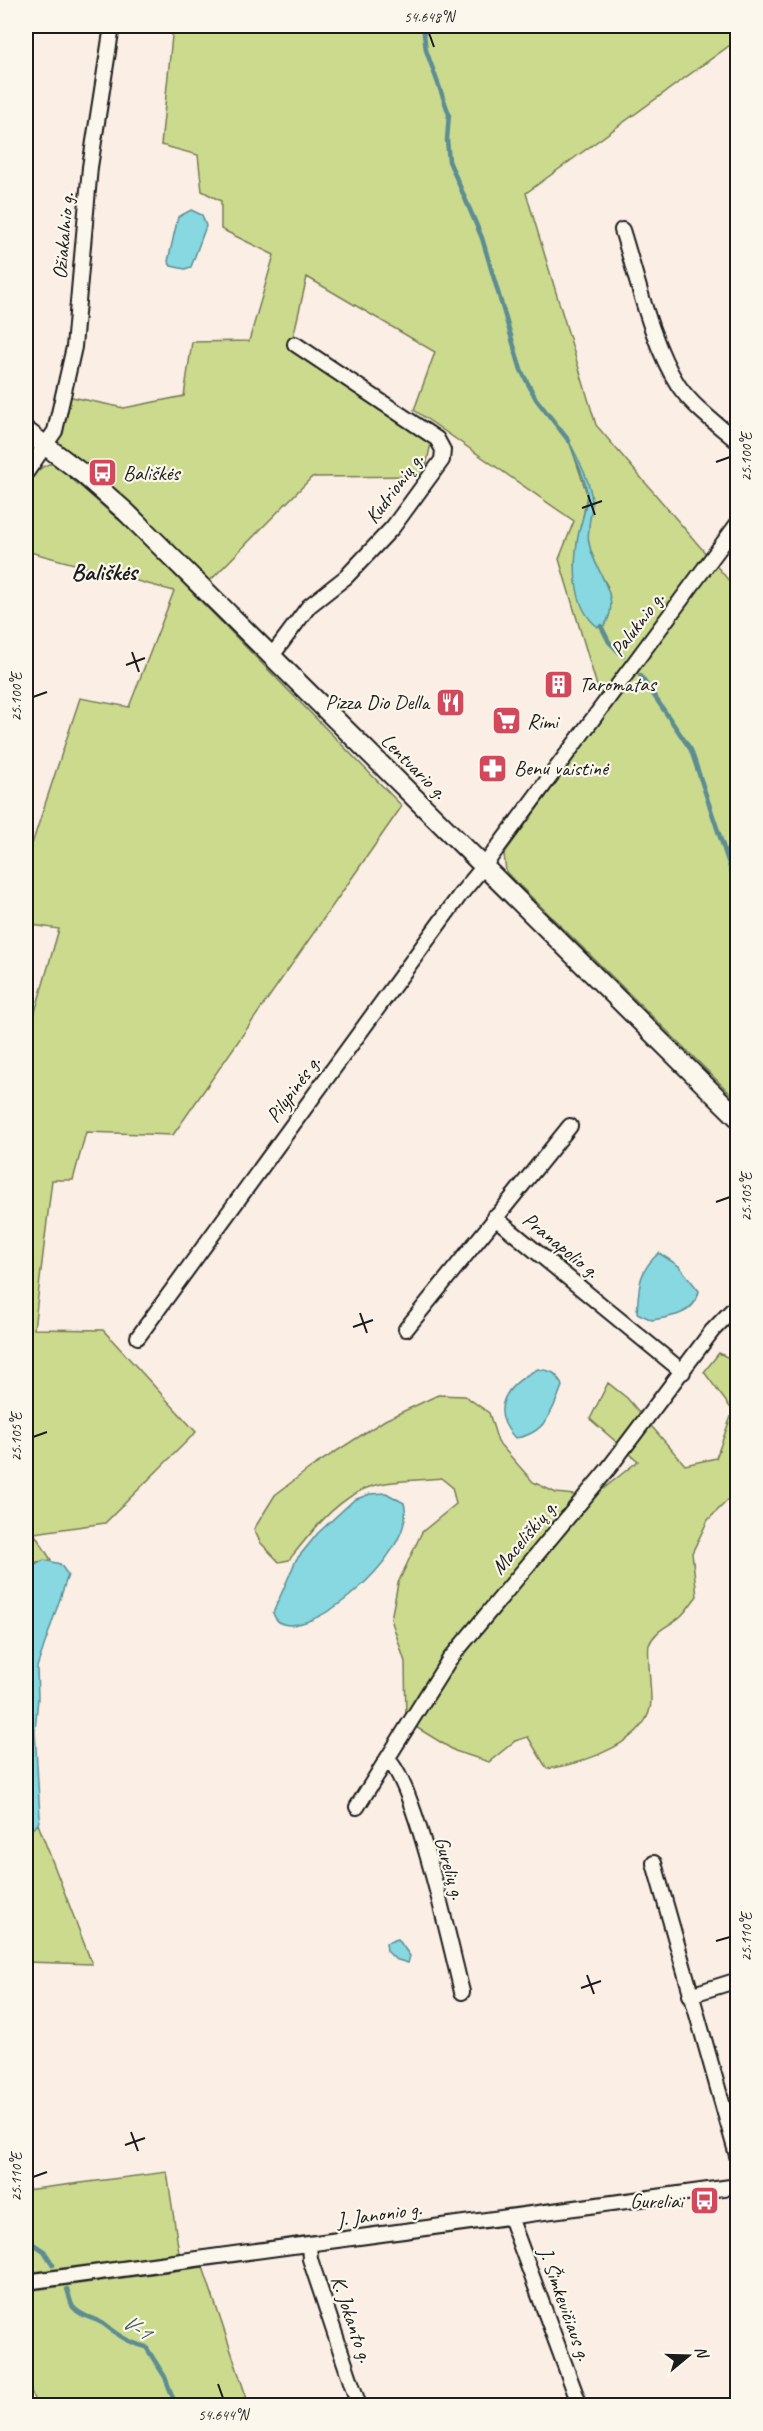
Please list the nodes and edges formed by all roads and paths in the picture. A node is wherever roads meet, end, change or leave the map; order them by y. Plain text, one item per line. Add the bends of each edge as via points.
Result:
1 (112, 26) edge
2 (622, 230) dead end
3 (295, 344) dead end
4 (26, 431) edge
5 (738, 442) edge
6 (45, 446) junction
7 (26, 473) edge
8 (738, 523) edge
9 (271, 657) junction
10 (484, 866) junction
11 (738, 1118) edge
12 (570, 1126) dead end
13 (494, 1217) junction
14 (738, 1304) edge
15 (406, 1329) dead end
16 (138, 1337) dead end
17 (683, 1372) junction
18 (388, 1760) junction
19 (357, 1807) dead end
20 (654, 1863) dead end
21 (738, 1980) edge
22 (462, 1992) dead end
23 (690, 1995) junction
24 (738, 2159) edge
25 (738, 2186) edge
26 (510, 2217) junction
27 (309, 2245) junction
28 (26, 2282) edge
29 (359, 2406) edge
30 (580, 2406) edge

1 - 6 street, Ožiakalnio g. via 90,167 74,347 61,414
2 - 5 street via 663,355 679,386
3 - 9 street, Kudrionių g. via 437,439 443,450 442,460 393,527 346,578 309,606
4 - 6 main road, Lentvario g.
6 - 7 street, Ožiakalnio g.
6 - 9 main road, Lentvario g. via 126,512
8 - 10 street, Paluknio g.
9 - 10 main road, Lentvario g.
10 - 11 main road, Lentvario g.
10 - 16 street, Pilypinės g.
12 - 13 street
13 - 15 street, Pranapolio g.
13 - 17 street, Pranapolio g.
14 - 17 street, Maceliškių g. via 712,1331
17 - 18 street, Maceliškių g. via 449,1660
18 - 19 street, Maceliškių g.
18 - 22 street, Gurelių g. via 399,1775 420,1836
20 - 23 street
21 - 23 street
23 - 24 street
25 - 26 street, J. Janonio g.
26 - 27 street, J. Janonio g.
26 - 30 street, J. Šimkevičiaus g.
27 - 28 street, J. Janonio g.
27 - 29 street, K. Jokanto g. via 310,2259

